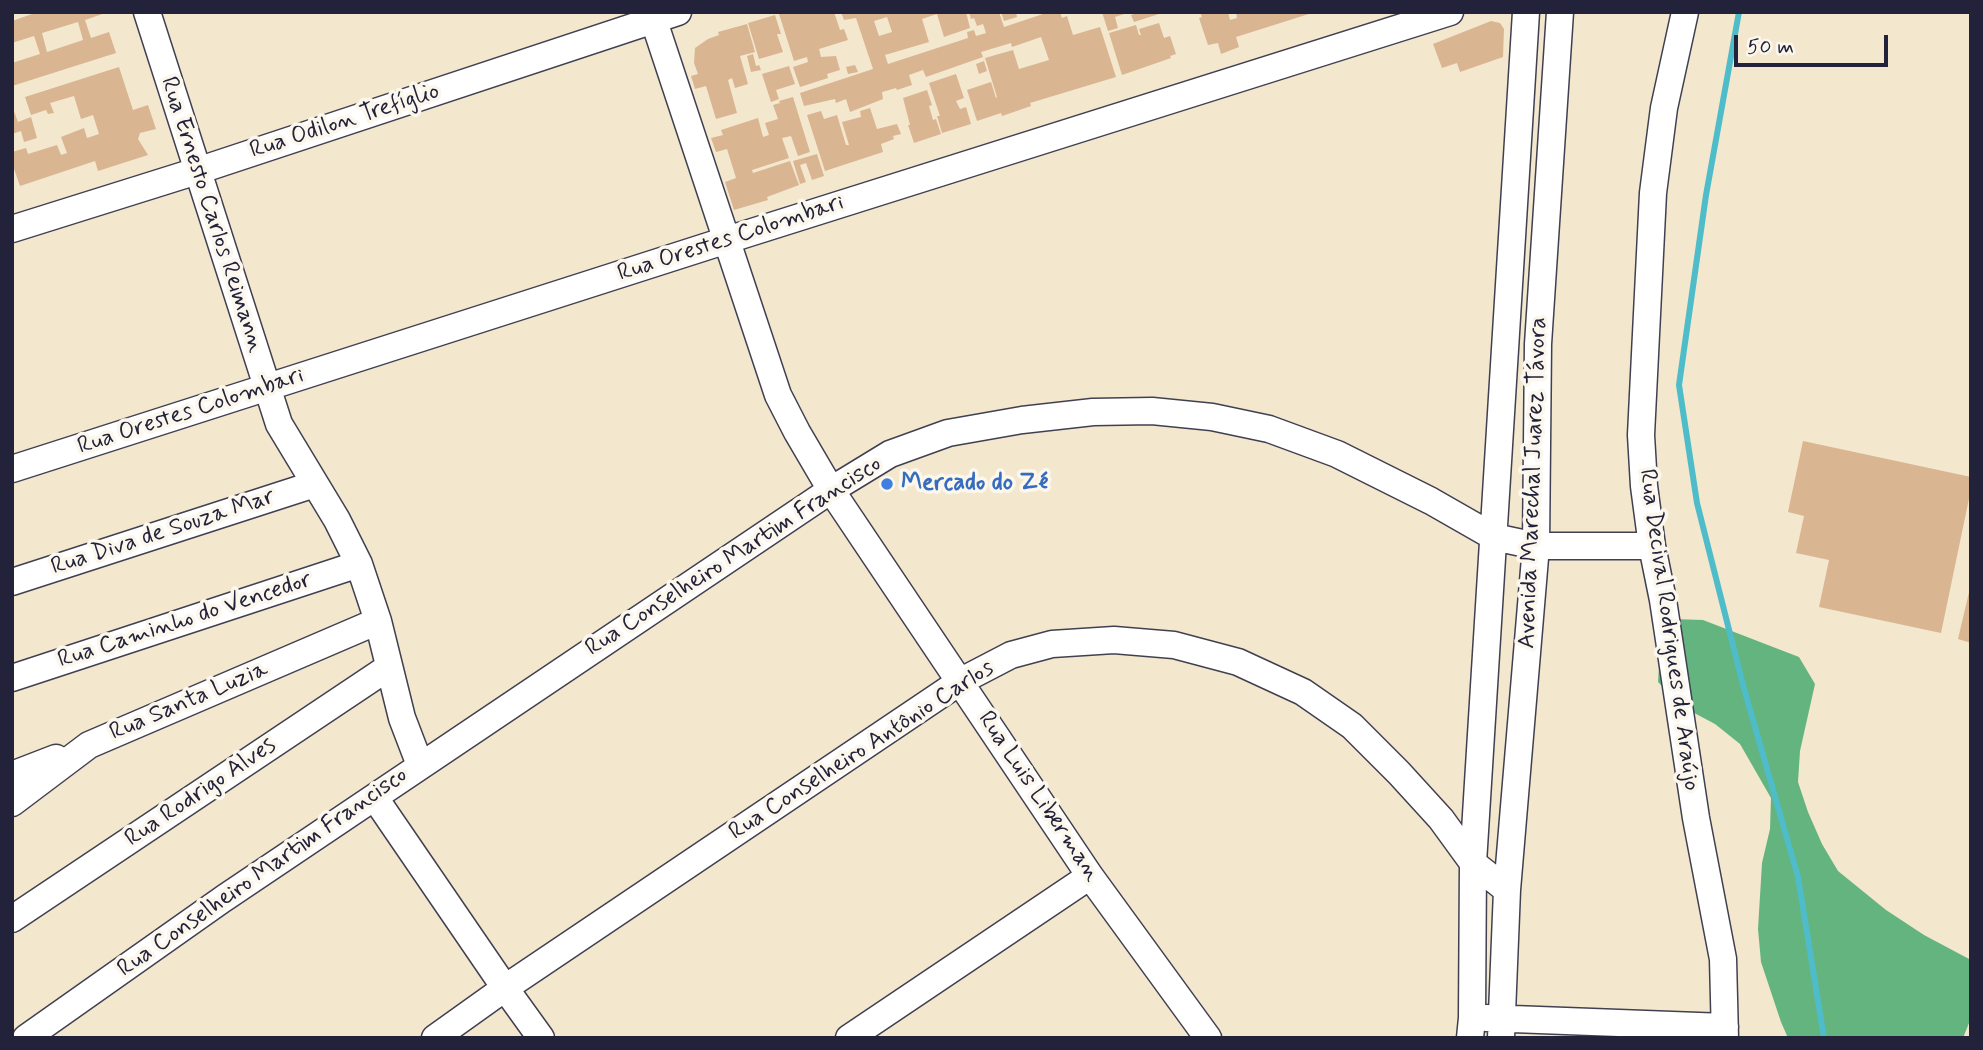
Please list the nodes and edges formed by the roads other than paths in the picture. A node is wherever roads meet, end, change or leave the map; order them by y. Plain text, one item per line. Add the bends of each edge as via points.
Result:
1 (147, 12) edge
2 (1450, 12) edge
3 (1526, 12) edge
4 (1560, 12) edge
5 (1685, 12) edge
6 (661, 15) edge
7 (197, 171) junction
8 (12, 229) edge
9 (727, 240) junction
10 (266, 387) junction
11 (12, 469) edge
12 (315, 484) junction
13 (831, 490) junction
14 (1494, 537) junction
15 (1652, 546) junction
16 (1536, 547) junction
17 (359, 564) junction
18 (12, 582) edge
19 (378, 621) junction
20 (389, 667) junction
21 (12, 678) edge
22 (961, 681) junction
23 (89, 745) junction
24 (420, 765) junction
25 (12, 775) edge
26 (375, 798) junction
27 (12, 803) edge
28 (1474, 863) junction
29 (1090, 876) junction
30 (1507, 890) junction
31 (12, 919) edge
32 (505, 988) junction
33 (1471, 1028) edge
34 (1501, 1028) edge
35 (1725, 1032) edge
36 (26, 1038) edge
37 (435, 1038) edge
38 (541, 1038) edge
39 (849, 1038) edge
40 (1208, 1038) edge

1 - 7 street, Rua Ernesto Carlos Reimann
2 - 9 street, Rua Orestes Colombari
3 - 14 street, Avenida Marechal Juarez Távora
4 - 16 street, Avenida Marechal Juarez Távora via 1538,344
5 - 15 street, Rua Decival Rodrigues de Araújo via 1664,108 1653,193 1642,435 1643,486
6 - 7 street, Rua Odilon Trefíglio
6 - 9 street, Rua Luis Liberman
7 - 8 street, Rua Odilon Trefíglio
7 - 10 street, Rua Ernesto Carlos Reimann
9 - 10 street, Rua Orestes Colombari
9 - 13 street, Rua Luis Liberman via 778,394
10 - 11 street, Rua Orestes Colombari
10 - 12 street, Rua Ernesto Carlos Reimann via 279,424
12 - 17 street, Rua Ernesto Carlos Reimann
12 - 18 street, Rua Diva de Souza Mar
13 - 14 street, Rua Conselheiro Martim Francisco via 890,454 948,433 1093,412 1152,411 1269,429 1326,450
13 - 22 street, Rua Luis Liberman
13 - 24 street, Rua Conselheiro Martim Francisco
14 - 16 street, Rua Conselheiro Martim Francisco
14 - 28 street, Avenida Marechal Juarez Távora
15 - 16 street, Rua Conselheiro Martim Francisco
15 - 35 street, Rua Decival Rodrigues de Araújo via 1723,959
16 - 30 street, Avenida Marechal Juarez Távora
17 - 19 street, Rua Ernesto Carlos Reimann
17 - 21 street, Rua Caminho do Vencedor
19 - 20 street, Rua Ernesto Carlos Reimann
19 - 23 street, Rua Santa Luzia
20 - 24 street, Rua Ernesto Carlos Reimann
20 - 31 street, Rua Rodrigo Alves
22 - 28 street, Rua Conselheiro Antônio Carlos via 1011,655 1052,644 1115,640 1174,645 1238,662 1303,692 1352,726 1441,819
22 - 29 street, Rua Luis Liberman
22 - 32 street, Rua Conselheiro Antônio Carlos
23 - 25 street
23 - 27 street, Rua Santa Luzia
24 - 26 street, Rua Conselheiro Martim Francisco
26 - 32 street
26 - 36 street, Rua Conselheiro Martim Francisco
28 - 30 street, Rua Conselheiro Antônio Carlos
28 - 33 street, Avenida Marechal Juarez Távora
29 - 39 street
29 - 40 street, Rua Luis Liberman
30 - 34 street, Avenida Marechal Juarez Távora
32 - 37 street, Rua Conselheiro Antônio Carlos
32 - 38 street
33 - 34 street
34 - 35 street

